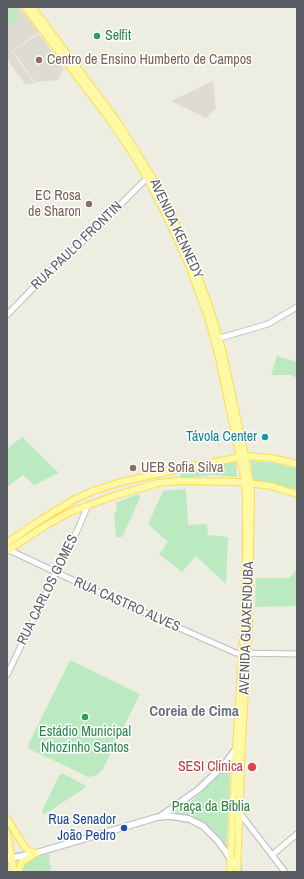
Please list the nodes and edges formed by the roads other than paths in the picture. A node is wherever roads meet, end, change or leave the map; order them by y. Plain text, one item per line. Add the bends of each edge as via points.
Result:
1 (26, 7) edge
2 (32, 7) edge
3 (147, 178) junction
4 (297, 307) edge
5 (7, 315) edge
6 (220, 338) junction
7 (243, 457) junction
8 (297, 464) edge
9 (178, 469) junction
10 (146, 476) junction
11 (179, 481) junction
12 (248, 483) junction
13 (260, 485) junction
14 (148, 486) junction
15 (251, 492) junction
16 (297, 494) edge
17 (88, 505) junction
18 (7, 543) edge
19 (8, 551) edge
20 (56, 572) junction
21 (244, 654) junction
22 (297, 654) edge
23 (7, 675) edge
24 (237, 747) junction
25 (235, 766) junction
26 (239, 812) junction
27 (158, 817) junction
28 (7, 819) edge
29 (7, 834) edge
30 (297, 834) edge
31 (36, 853) junction
32 (272, 855) junction
33 (9, 858) edge
34 (230, 859) junction
35 (7, 863) edge
36 (13, 869) edge
37 (238, 871) edge
38 (18, 872) edge
39 (230, 872) edge
40 (285, 872) edge

1 - 3 main road, AVENIDA KENNEDY via 113,124
2 - 6 main road, AVENIDA KENNEDY via 117,121 150,174 192,261
3 - 5 street, RUA PAULO FRONTIN
3 - 7 main road, AVENIDA KENNEDY via 188,263 204,306
4 - 6 street via 268,324
6 - 7 main road, AVENIDA KENNEDY
7 - 8 main road via 271,458
7 - 9 main road
7 - 12 main road, AVENIDA KENNEDY
9 - 10 main road
9 - 11 main road via 176,475
10 - 14 main road
10 - 18 main road via 103,487 84,495
11 - 12 main road
11 - 14 main road
12 - 13 main road
12 - 15 main road, AVENIDA GUAXENDUBA
12 - 21 main road, AVENIDA GUAXENDUBA
13 - 15 main road
13 - 16 main road
14 - 17 main road
15 - 21 main road, AVENIDA GUAXENDUBA
17 - 19 main road via 52,521
17 - 20 street, RUA CARLOS GOMES
19 - 20 street, RUA CASTRO ALVES
20 - 21 street, RUA CASTRO ALVES via 208,642 236,654
20 - 23 street, RUA CARLOS GOMES
21 - 22 street, RUA CASTRO ALVES
21 - 24 main road, AVENIDA GUAXENDUBA
21 - 26 main road, AVENIDA GUAXENDUBA
24 - 25 main road, AVENIDA GUAXENDUBA
24 - 27 main road via 224,765 199,789
25 - 26 main road via 235,806
25 - 34 main road, AVENIDA GUAXENDUBA
26 - 32 street
26 - 37 main road, AVENIDA GUAXENDUBA
27 - 31 main road
27 - 34 main road via 174,816 198,823 212,835
28 - 31 main road via 24,846
29 - 33 main road
30 - 32 street
31 - 33 main road
31 - 38 main road via 22,862
32 - 40 street
33 - 36 main road
34 - 37 main road
34 - 39 main road, AVENIDA GUAXENDUBA
35 - 36 main road
37 - 39 main road

